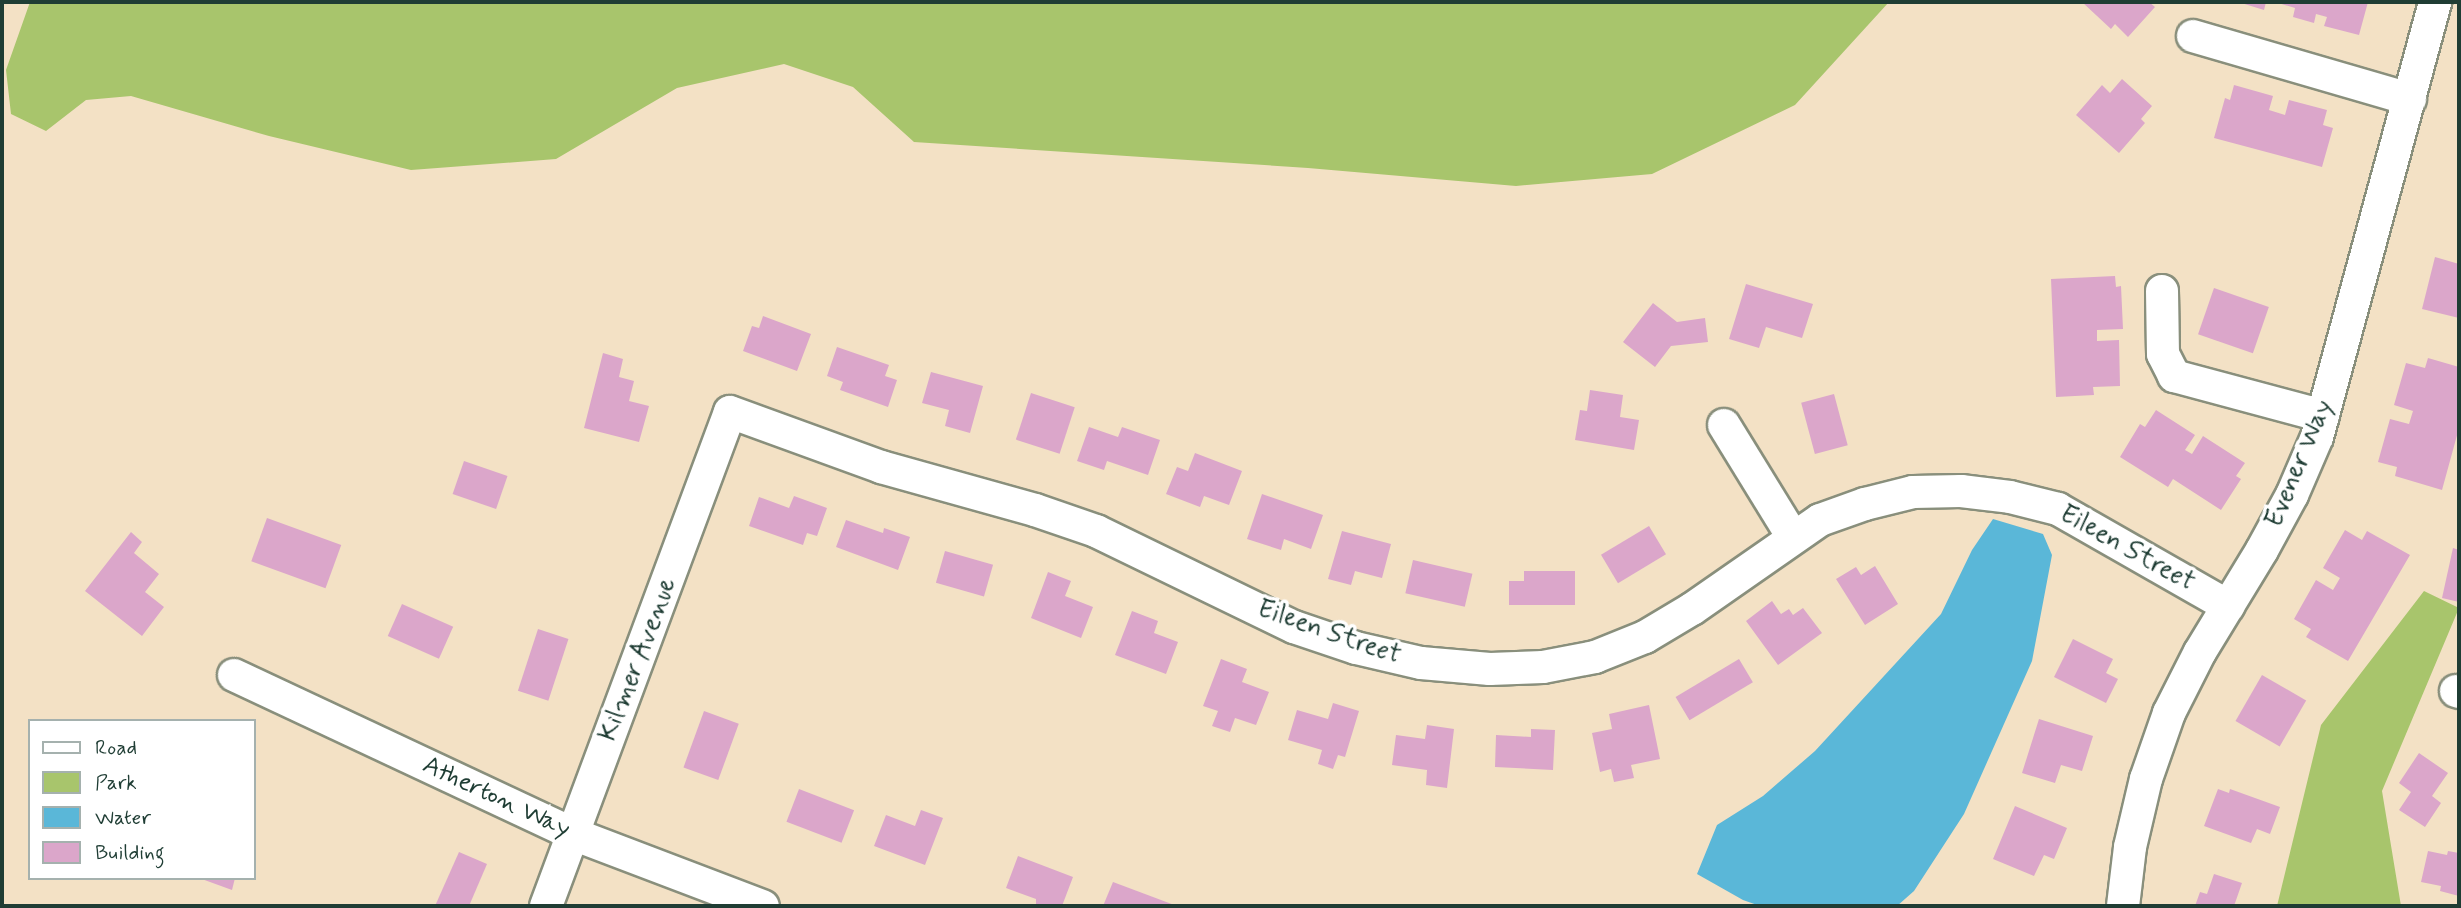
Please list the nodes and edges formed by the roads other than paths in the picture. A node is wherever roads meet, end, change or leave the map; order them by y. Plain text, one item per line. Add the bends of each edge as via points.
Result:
1 (2435, 2) edge
2 (2448, 2) edge
3 (2459, 5) edge
4 (2193, 36) dead end
5 (2410, 99) junction
6 (2162, 291) dead end
7 (730, 412) joint
8 (2323, 416) junction
9 (1724, 425) dead end
10 (1793, 537) junction
11 (2228, 606) junction
12 (234, 676) dead end
13 (573, 834) junction
14 (546, 906) edge
15 (763, 906) edge
16 (2123, 906) edge

1 - 5 street, Evener Way
2 - 3 street
4 - 5 street
5 - 8 street, Evener Way
6 - 8 street via 2163,354 2174,376
7 - 10 street, Eileen Street via 881,467 1096,531 1294,627 1421,663 1542,667 1595,657 1645,637 1692,609
7 - 13 street, Kilmer Avenue
8 - 11 street, Evener Way via 2292,495
9 - 10 street
10 - 11 street, Eileen Street via 1820,520 1913,492 2010,497 2057,509
11 - 16 street, Evener Way via 2169,713 2155,753 2130,847
12 - 13 street, Atherton Way
13 - 14 street, Kilmer Avenue
13 - 15 street, Atherton Way

